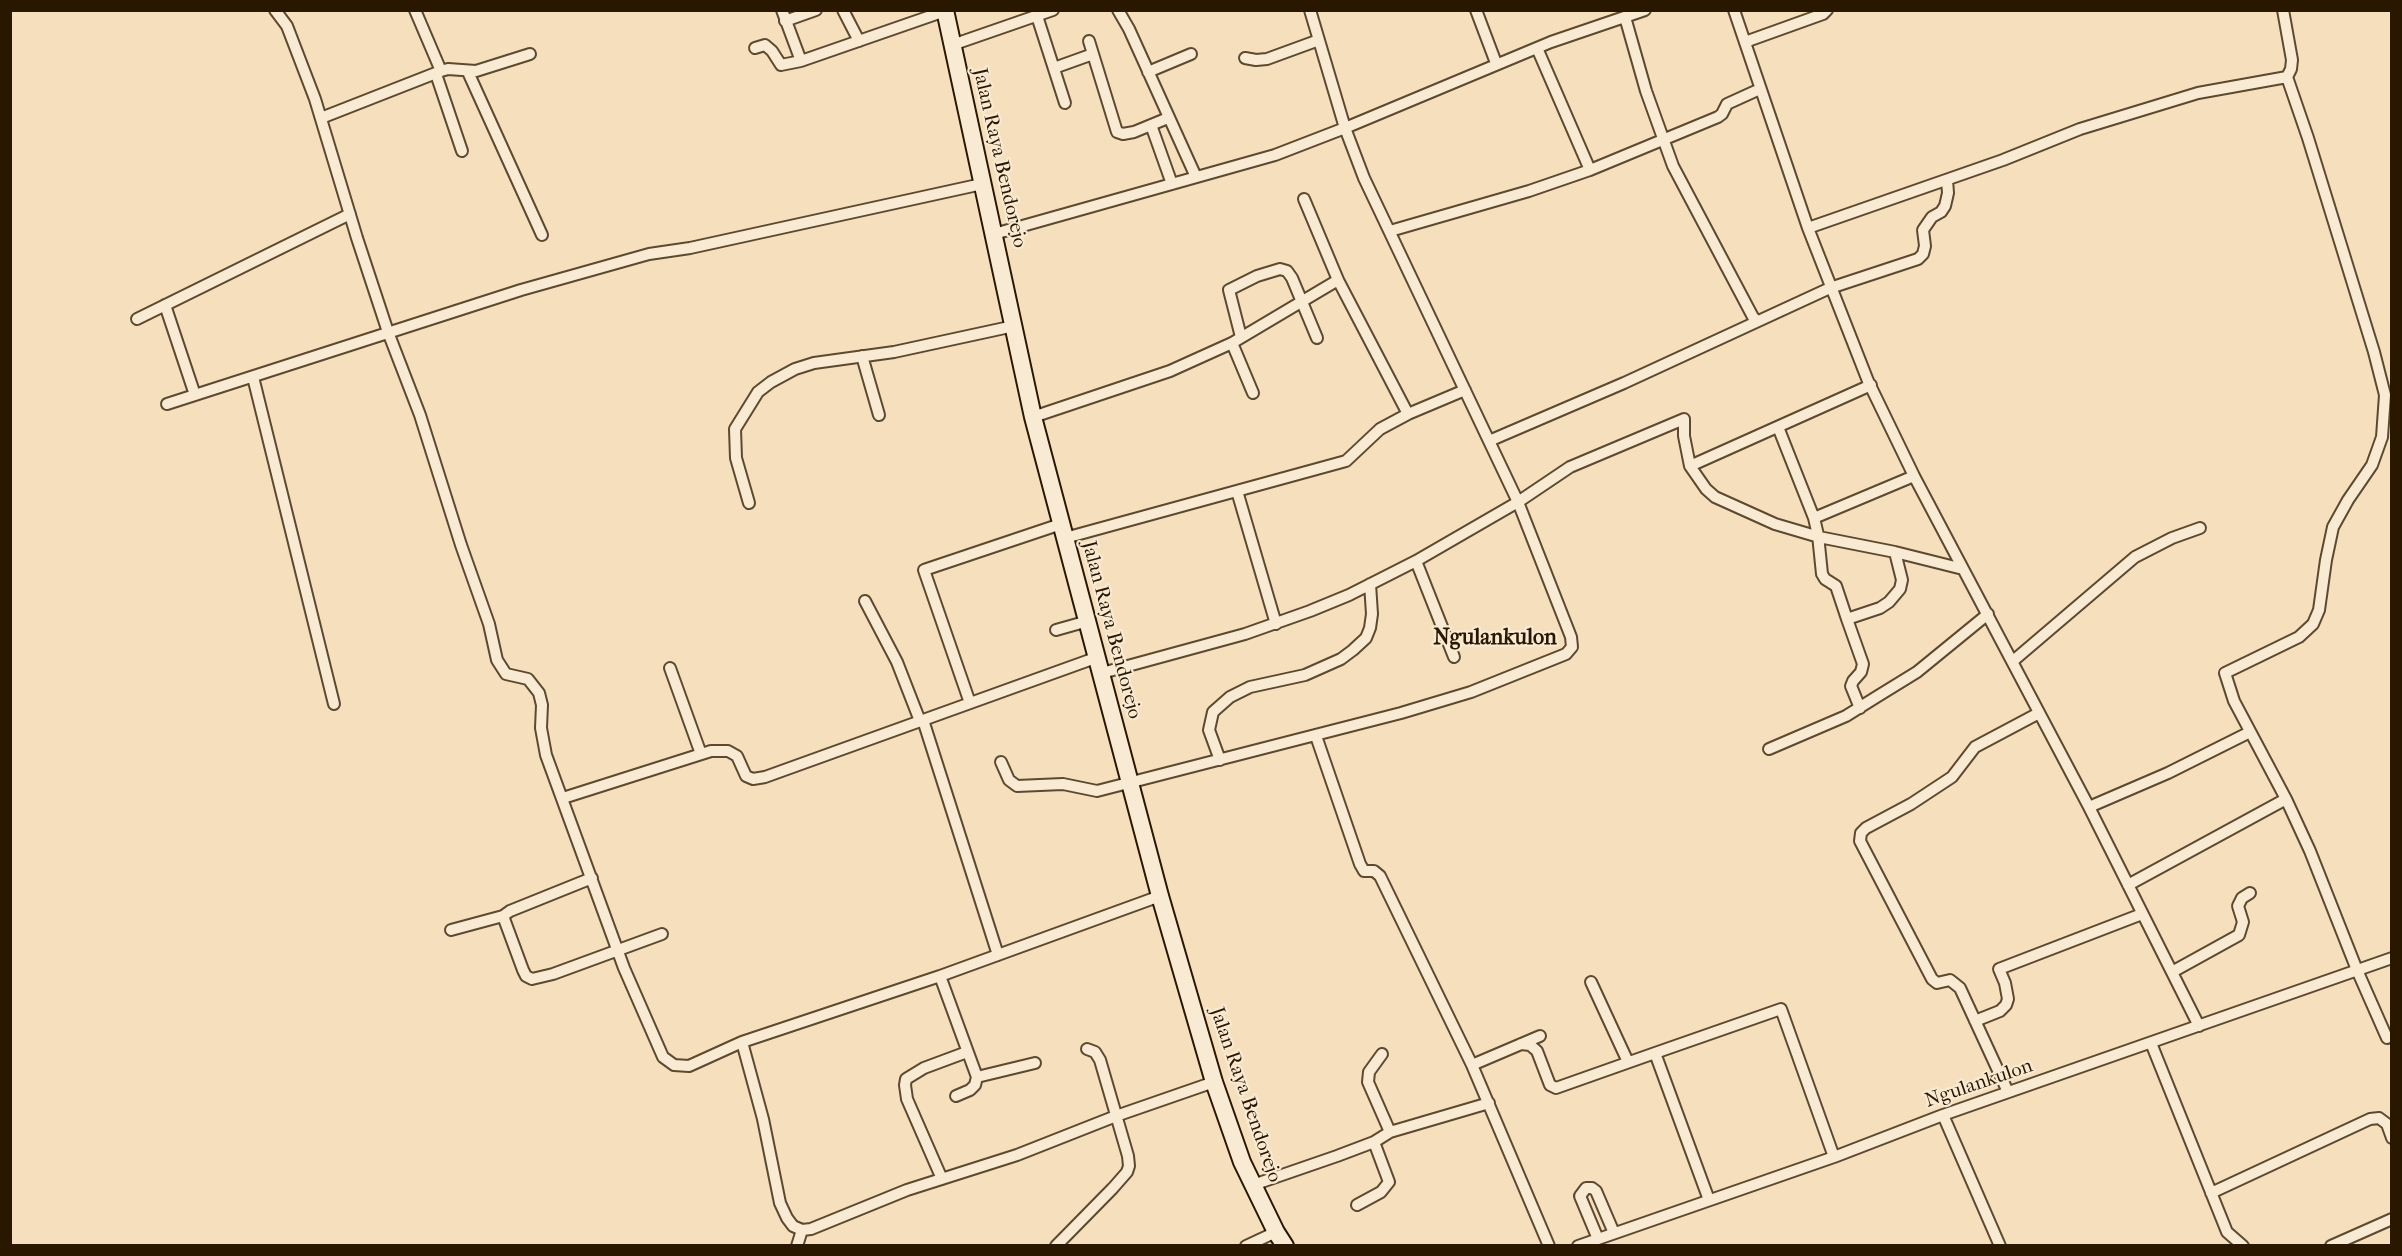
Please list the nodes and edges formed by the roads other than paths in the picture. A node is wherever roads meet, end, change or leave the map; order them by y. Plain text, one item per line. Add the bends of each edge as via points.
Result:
1 (275, 10) edge
2 (415, 10) edge
3 (816, 10) edge
4 (843, 10) edge
5 (1053, 10) edge
6 (1118, 10) edge
7 (1310, 10) edge
8 (1476, 10) edge
9 (1646, 10) edge
10 (1734, 10) edge
11 (1827, 10) edge
12 (2283, 10) edge
13 (945, 11) edge
14 (784, 16) edge
15 (1037, 16) junction
16 (1625, 17) junction
17 (1319, 40) junction
18 (859, 41) junction
19 (1089, 41) dead end
20 (1745, 42) junction
21 (952, 45) junction
22 (755, 48) dead end
23 (1537, 48) junction
24 (530, 54) dead end
25 (1093, 54) junction
26 (1191, 54) dead end
27 (1245, 58) dead end
28 (801, 61) junction
29 (1497, 63) junction
30 (1054, 68) junction
31 (438, 72) junction
32 (468, 72) junction
33 (1148, 72) junction
34 (2287, 77) junction
35 (1760, 89) junction
36 (1065, 104) dead end
37 (321, 118) junction
38 (1168, 118) junction
39 (1151, 126) junction
40 (1345, 128) junction
41 (1663, 140) junction
42 (462, 151) dead end
43 (1590, 170) junction
44 (1196, 177) junction
45 (1947, 180) junction
46 (982, 184) junction
47 (1172, 184) junction
48 (1304, 199) dead end
49 (350, 214) junction
50 (1808, 228) junction
51 (1390, 231) junction
52 (994, 234) junction
53 (542, 236) dead end
54 (1338, 280) junction
55 (1830, 288) junction
56 (1302, 300) junction
57 (165, 305) junction
58 (137, 319) dead end
59 (1757, 321) junction
60 (1014, 326) junction
61 (388, 332) junction
62 (1317, 338) dead end
63 (1236, 340) junction
64 (862, 356) junction
65 (253, 377) junction
66 (1870, 385) junction
67 (1465, 390) junction
68 (1253, 393) dead end
69 (195, 395) junction
70 (167, 404) dead end
71 (1408, 414) junction
72 (879, 415) dead end
73 (1033, 417) junction
74 (1778, 427) junction
75 (2387, 436) edge
76 (1489, 441) junction
77 (1690, 466) junction
78 (1914, 476) junction
79 (1237, 491) junction
80 (1518, 502) junction
81 (749, 503) dead end
82 (1814, 518) junction
83 (2200, 528) dead end
84 (1063, 531) junction
85 (1818, 535) junction
86 (1895, 552) junction
87 (1416, 561) junction
88 (1963, 569) junction
89 (1370, 584) junction
90 (865, 601) dead end
91 (1988, 614) junction
92 (1848, 619) junction
93 (1088, 621) junction
94 (1276, 624) junction
95 (1056, 630) dead end
96 (1454, 657) dead end
97 (2013, 661) junction
98 (1100, 665) junction
99 (670, 668) dead end
100 (970, 703) junction
101 (334, 704) dead end
102 (1860, 708) junction
103 (2039, 713) junction
104 (922, 720) junction
105 (2250, 732) junction
106 (1316, 736) junction
107 (1768, 750) dead end
108 (700, 754) junction
109 (1220, 760) junction
110 (1001, 762) dead end
111 (1129, 782) junction
112 (563, 798) junction
113 (2286, 800) junction
114 (2089, 807) junction
115 (592, 878) junction
116 (2128, 885) junction
117 (2250, 893) dead end
118 (1160, 896) junction
119 (2142, 914) junction
120 (503, 916) junction
121 (451, 930) dead end
122 (662, 933) dead end
123 (618, 949) junction
124 (998, 955) junction
125 (2391, 958) edge
126 (2357, 970) junction
127 (2172, 972) junction
128 (940, 976) junction
129 (1591, 982) dead end
130 (1975, 1021) junction
131 (2199, 1026) junction
132 (1540, 1036) dead end
133 (2387, 1038) dead end
134 (742, 1042) junction
135 (2151, 1043) junction
136 (1521, 1044) junction
137 (1087, 1049) dead end
138 (967, 1052) junction
139 (1656, 1053) junction
140 (1382, 1054) dead end
141 (1628, 1062) junction
142 (1035, 1063) dead end
143 (1472, 1065) junction
144 (977, 1077) junction
145 (1215, 1082) junction
146 (2008, 1092) junction
147 (956, 1096) dead end
148 (1489, 1103) junction
149 (1942, 1115) junction
150 (1116, 1116) junction
151 (1390, 1132) junction
152 (2391, 1138) edge
153 (1374, 1142) junction
154 (1834, 1157) junction
155 (942, 1179) junction
156 (1253, 1185) junction
157 (2211, 1193) junction
158 (1708, 1200) junction
159 (1357, 1205) dead end
160 (2391, 1219) edge
161 (802, 1230) junction
162 (1614, 1233) junction
163 (1280, 1239) edge
164 (1598, 1239) junction
165 (797, 1245) edge
166 (1056, 1245) edge
167 (1246, 1245) edge
168 (1549, 1245) edge
169 (1578, 1245) edge
170 (2000, 1245) edge
171 (2243, 1245) edge
172 (2331, 1245) edge

1 - 37 street via 286,26
2 - 31 street
3 - 14 street
4 - 18 street
5 - 15 street
6 - 33 street
7 - 17 street
8 - 29 street
9 - 16 street
10 - 20 street
11 - 20 street
12 - 34 street via 2292,60
13 - 18 street
13 - 21 main road, Jalan Raya Bendorejo
14 - 28 street
15 - 21 street
15 - 30 street
16 - 23 street
16 - 41 street
17 - 27 street via 1267,59
17 - 40 street
18 - 28 street
19 - 25 street
20 - 35 street
21 - 46 main road, Jalan Raya Bendorejo
22 - 28 street via 765,45 781,65
23 - 29 street
23 - 43 street
24 - 32 street
25 - 30 street
25 - 39 street via 1117,132 1123,134
26 - 33 street
29 - 40 street
30 - 36 street
31 - 32 street
31 - 37 street
31 - 42 street
32 - 53 street
33 - 38 street
34 - 45 street via 2198,93 2080,129
34 - 75 street via 2374,352 2385,394
35 - 41 street via 1727,104 1718,117
35 - 50 street
37 - 49 street
38 - 39 street
38 - 44 street
39 - 47 street
40 - 44 street via 1275,155
40 - 51 street
41 - 43 street
41 - 59 street via 1682,184
43 - 51 street
44 - 47 street
45 - 50 street
45 - 55 street via 1945,206 1923,230 1925,246 1918,259
46 - 52 main road, Jalan Raya Bendorejo
46 - 61 street via 649,254
47 - 52 street
48 - 54 street
49 - 57 street
49 - 61 street
50 - 55 street
51 - 67 street
52 - 60 main road, Jalan Raya Bendorejo
54 - 56 street
54 - 71 street
55 - 59 street
55 - 66 street
56 - 62 street
56 - 63 street
56 - 63 street via 1292,278 1280,269 1231,288
57 - 58 street
57 - 69 street
59 - 76 street
60 - 64 street
60 - 73 main road, Jalan Raya Bendorejo
61 - 65 street
61 - 112 street via 420,415 489,624 495,654 506,674 528,680 539,693 546,756
63 - 68 street
63 - 73 street via 1170,371
64 - 72 street
64 - 81 street via 795,369 758,392 735,429 736,458
65 - 69 street
65 - 101 street
66 - 74 street
66 - 78 street
67 - 71 street
67 - 76 street
69 - 70 street
71 - 79 street via 1371,435 1346,461
73 - 84 main road, Jalan Raya Bendorejo
74 - 77 street
74 - 82 street
75 - 105 street via 2333,527 2319,610 2313,624 2299,637 2225,673
76 - 80 street
77 - 80 street via 1683,436 1684,419 1570,467
77 - 85 street via 1715,497 1775,524
78 - 82 street
78 - 88 street
79 - 84 street
79 - 94 street
80 - 87 street
80 - 106 street via 1571,637 1572,647 1566,654 1471,692
82 - 85 street
83 - 97 street via 2135,557
84 - 93 main road, Jalan Raya Bendorejo
84 - 100 street via 924,570
85 - 86 street
85 - 92 street via 1822,574 1836,586
86 - 88 street
86 - 92 street via 1902,580 1900,589 1880,608
87 - 89 street
87 - 96 street
88 - 91 street
89 - 94 street
89 - 109 street via 1370,628 1353,650 1305,675 1250,687 1213,712 1209,730
90 - 104 street
91 - 97 street
91 - 102 street via 1917,672
92 - 102 street via 1863,664 1851,686
93 - 95 street
93 - 98 main road, Jalan Raya Bendorejo
94 - 98 street via 1154,661
97 - 103 street
98 - 100 street
98 - 111 main road, Jalan Raya Bendorejo
99 - 108 street
100 - 104 street
102 - 107 street
103 - 114 street
103 - 130 street via 1975,747 1952,777 1861,833 1860,841 1932,979 1950,980 1958,985
104 - 108 street via 753,779 746,776 737,756 728,751
104 - 124 street
105 - 113 street
105 - 114 street
106 - 109 street
106 - 143 street via 1360,864 1364,871 1380,876
108 - 112 street
109 - 111 street
110 - 111 street via 1009,780 1017,786 1063,784 1097,791
111 - 118 main road, Jalan Raya Bendorejo
112 - 115 street
113 - 116 street
113 - 126 street
114 - 116 street
115 - 120 street
115 - 123 street
116 - 119 street
117 - 127 street via 2238,906 2243,922 2239,936
118 - 124 street
118 - 145 main road, Jalan Raya Bendorejo
119 - 127 street
119 - 130 street via 1999,969 2005,983 2006,1005 2001,1011
120 - 121 street
120 - 123 street via 523,970 532,979
122 - 123 street
123 - 134 street via 663,1057 674,1065 689,1066
124 - 128 street
125 - 126 street, Ngulankulon
126 - 131 street, Ngulankulon
126 - 133 street
127 - 131 street
128 - 134 street
128 - 138 street
129 - 141 street
130 - 146 street
131 - 135 street, Ngulankulon
132 - 136 street
134 - 161 street via 780,1203 793,1226
135 - 146 street, Ngulankulon
135 - 157 street
136 - 141 street via 1537,1051 1550,1085 1556,1088
136 - 143 street
137 - 150 street via 1100,1060
138 - 144 street
138 - 155 street via 906,1079 907,1099
139 - 141 street
139 - 154 street via 1781,1009
139 - 158 street
140 - 151 street via 1369,1072 1368,1082
142 - 144 street
143 - 148 street
144 - 147 street via 970,1090
145 - 150 street
145 - 156 main road, Jalan Raya Bendorejo
146 - 149 street, Ngulankulon
148 - 151 street
148 - 168 street
149 - 154 street, Ngulankulon
149 - 170 street
150 - 155 street
150 - 166 street via 1128,1156 1127,1172
151 - 153 street
152 - 157 street via 2387,1124 2379,1118 2370,1119
153 - 156 street
153 - 159 street via 1389,1182 1381,1192
154 - 158 street, Ngulankulon
155 - 161 street
156 - 163 main road, Jalan Raya Bendorejo
157 - 171 street via 2227,1232
158 - 162 street, Ngulankulon
160 - 172 street
161 - 165 street
162 - 164 street, Ngulankulon
162 - 164 street via 1596,1191 1587,1188 1580,1196
163 - 167 street
164 - 169 street, Ngulankulon

